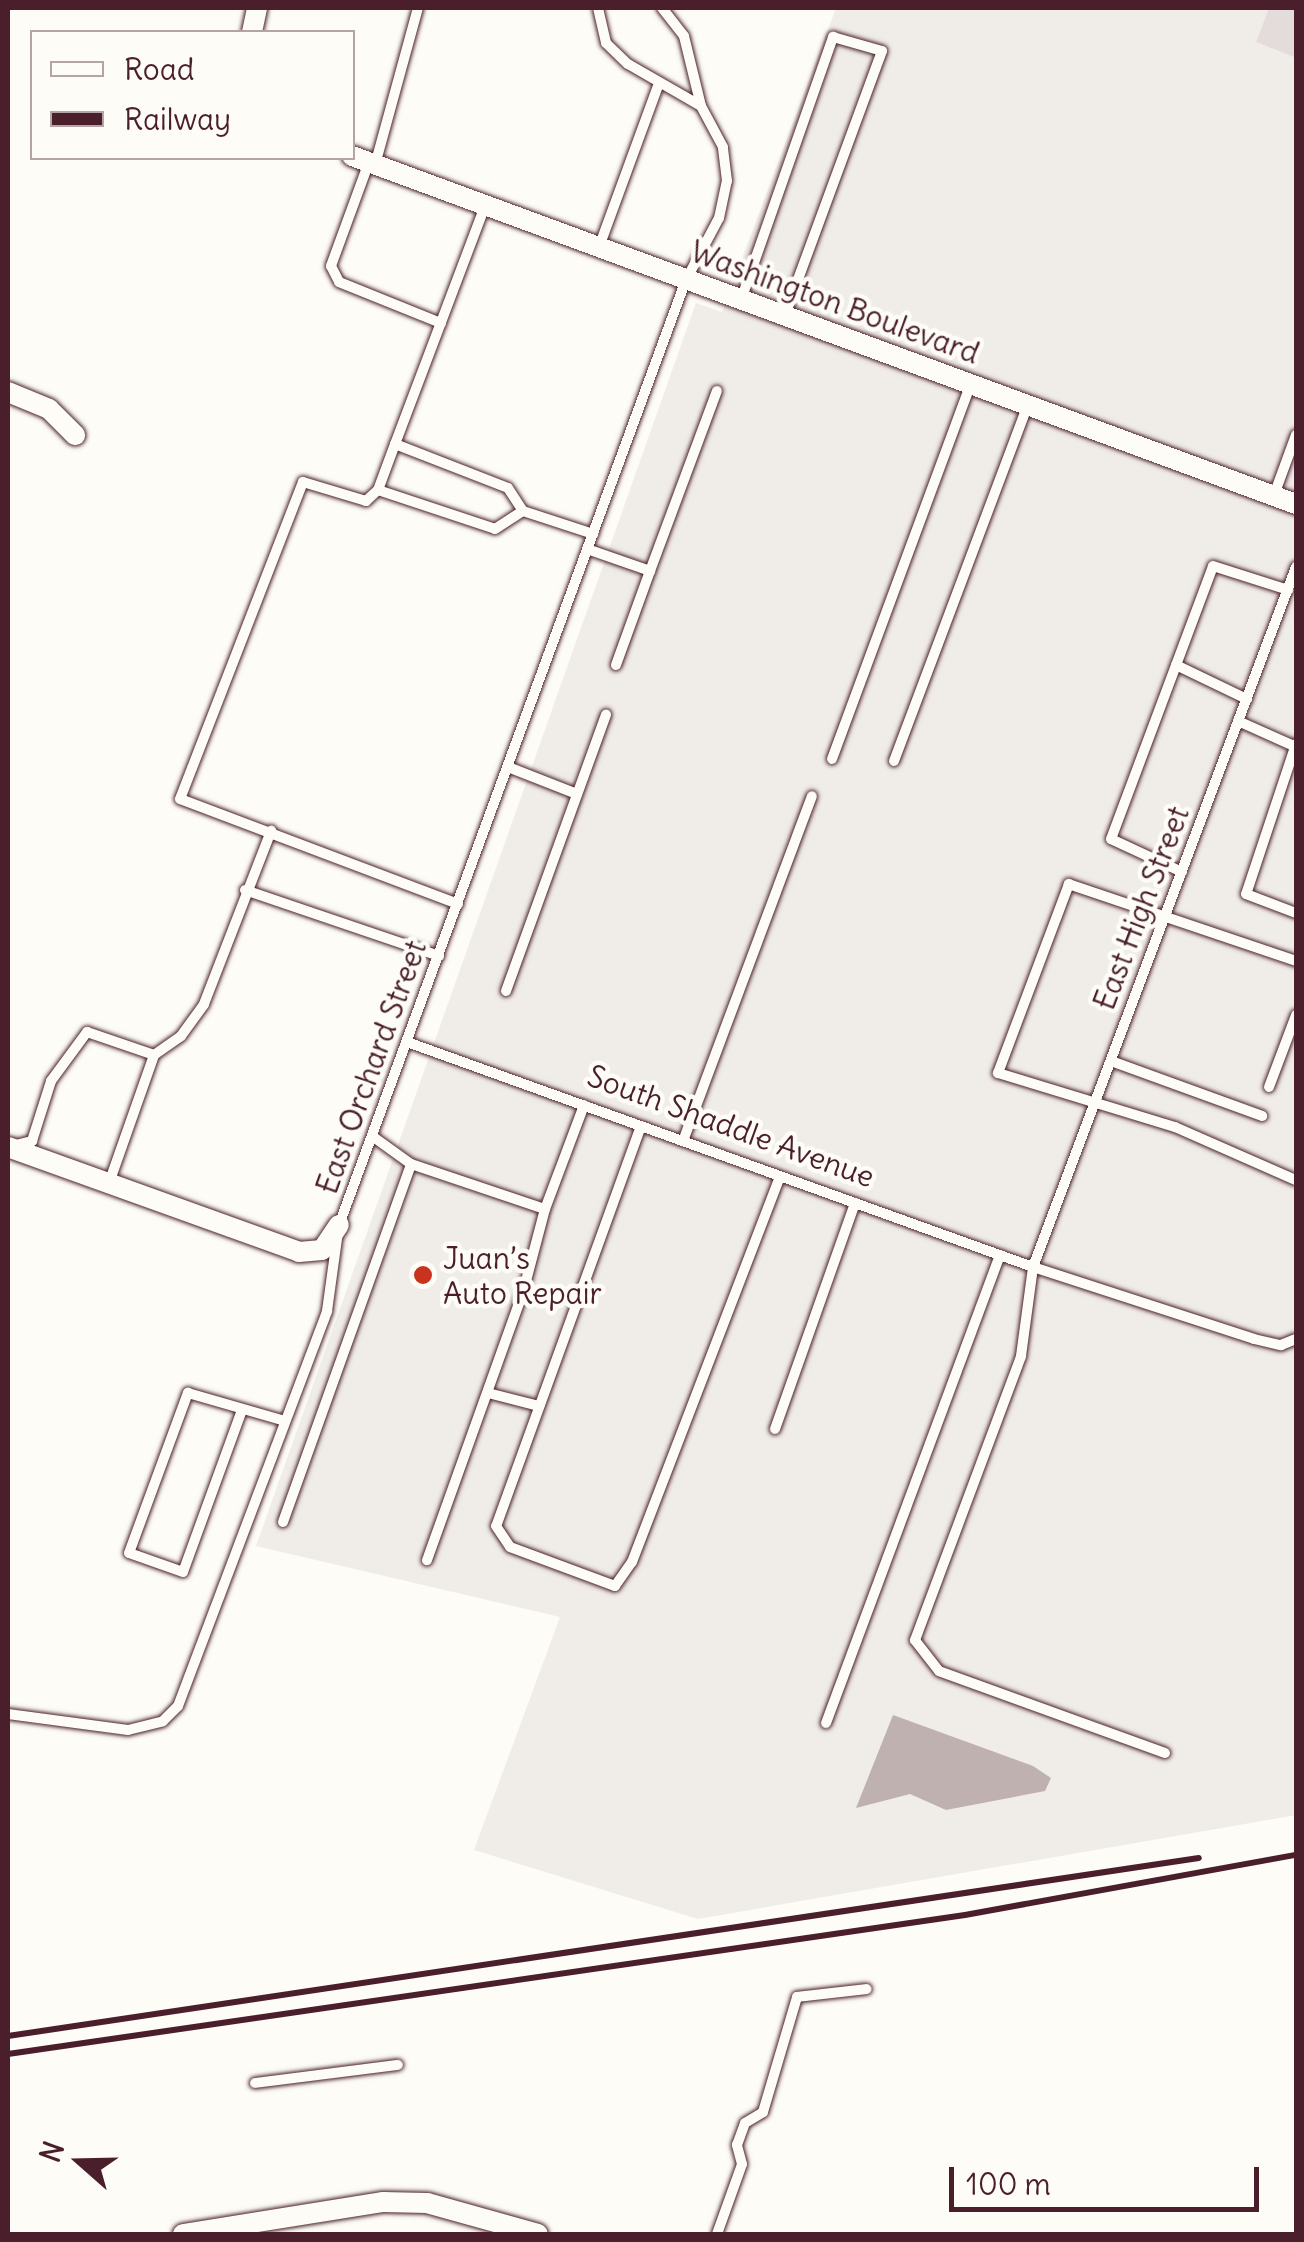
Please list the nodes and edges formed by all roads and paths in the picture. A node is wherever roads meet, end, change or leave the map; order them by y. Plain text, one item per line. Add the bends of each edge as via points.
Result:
1 (418, 8) edge
2 (598, 8) edge
3 (662, 8) edge
4 (659, 84) junction
5 (701, 106) junction
6 (366, 161) edge
7 (486, 206) junction
8 (599, 248) junction
9 (686, 280) junction
10 (741, 300) junction
11 (784, 316) junction
12 (441, 324) junction
13 (971, 384) junction
14 (718, 391) dead end
15 (8, 392) edge
16 (1028, 405) junction
17 (74, 435) dead end
18 (1296, 435) edge
19 (395, 444) junction
20 (378, 490) junction
21 (1274, 495) junction
22 (1296, 504) edge
23 (523, 512) junction
24 (593, 534) junction
25 (588, 549) junction
26 (1296, 567) edge
27 (650, 571) junction
28 (1288, 590) junction
29 (616, 664) dead end
30 (1176, 666) junction
31 (1247, 698) junction
32 (606, 714) dead end
33 (1238, 721) junction
34 (1296, 746) edge
35 (832, 759) dead end
36 (894, 762) dead end
37 (508, 768) junction
38 (576, 794) junction
39 (812, 796) dead end
40 (271, 831) junction
41 (1182, 872) junction
42 (245, 890) junction
43 (458, 904) junction
44 (1296, 913) edge
45 (1164, 918) junction
46 (439, 956) junction
47 (1296, 961) edge
48 (506, 991) dead end
49 (1296, 1014) edge
50 (408, 1042) junction
51 (154, 1055) junction
52 (1111, 1061) junction
53 (1269, 1087) dead end
54 (584, 1105) junction
55 (1094, 1106) junction
56 (1262, 1116) dead end
57 (642, 1126) junction
58 (372, 1136) junction
59 (684, 1141) junction
60 (8, 1147) edge
61 (411, 1164) junction
62 (780, 1176) junction
63 (1296, 1180) edge
64 (108, 1184) junction
65 (855, 1203) junction
66 (545, 1209) junction
67 (339, 1224) junction
68 (1000, 1255) junction
69 (1034, 1267) junction
70 (1296, 1339) edge
71 (488, 1393) junction
72 (539, 1406) junction
73 (242, 1410) junction
74 (285, 1421) junction
75 (775, 1429) dead end
76 (282, 1522) dead end
77 (428, 1560) dead end
78 (8, 1714) edge
79 (826, 1724) dead end
80 (1165, 1753) dead end
81 (867, 1988) dead end
82 (398, 2065) dead end
83 (256, 2083) dead end
84 (183, 2234) edge
85 (538, 2234) edge
86 (717, 2234) edge

1 - 6 lane
2 - 4 lane via 606,43
3 - 5 lane, East Orchard Street via 684,36
4 - 5 lane
4 - 8 lane
5 - 9 lane, East Orchard Street via 723,147 726,181 719,218
6 - 7 street, Washington Boulevard
6 - 12 lane via 331,266 339,282
7 - 8 street, Washington Boulevard
7 - 12 lane
8 - 9 street, Washington Boulevard
9 - 10 street, Washington Boulevard
9 - 24 lane, East Orchard Street
10 - 11 street, Washington Boulevard
10 - 11 lane via 832,36 882,51
11 - 13 street, Washington Boulevard
12 - 19 lane
13 - 16 street, Washington Boulevard
13 - 35 lane
14 - 27 lane
15 - 17 street via 48,409
16 - 21 street, Washington Boulevard
16 - 36 lane
18 - 21 lane
19 - 20 lane
19 - 23 lane via 508,488
20 - 23 lane via 494,529
20 - 40 lane via 366,501 303,482 180,799
21 - 22 street, Washington Boulevard
23 - 24 lane
24 - 25 lane, East Orchard Street
25 - 27 lane
25 - 37 lane, East Orchard Street
26 - 28 lane, East High Street
27 - 29 lane
28 - 30 lane via 1213,566
28 - 31 lane, East High Street
30 - 31 lane
30 - 41 lane via 1111,839
31 - 33 lane, East High Street
32 - 38 lane
33 - 34 lane
33 - 41 lane, East High Street
34 - 44 lane via 1246,894
37 - 38 lane
37 - 43 lane, East Orchard Street
38 - 48 lane
39 - 59 lane
40 - 42 lane
40 - 43 lane
41 - 45 lane, East High Street
42 - 46 lane
42 - 51 lane via 204,1004 181,1036
43 - 46 lane, East Orchard Street
45 - 47 lane
45 - 52 lane, East High Street
45 - 55 lane via 1070,884 998,1073
46 - 50 lane, East Orchard Street
49 - 53 lane
50 - 54 lane, South Shaddle Avenue
50 - 58 lane, East Orchard Street
51 - 60 lane via 86,1032 50,1080 32,1140
51 - 64 lane
52 - 55 lane, East High Street
52 - 56 lane
54 - 57 lane, South Shaddle Avenue
54 - 66 lane
55 - 63 lane via 1176,1127
55 - 69 lane, East High Street
57 - 59 lane, South Shaddle Avenue
57 - 72 lane
58 - 61 lane
58 - 67 lane, East Orchard Street
59 - 62 lane, South Shaddle Avenue
60 - 64 street
61 - 66 lane
61 - 76 lane
62 - 65 lane, South Shaddle Avenue
62 - 72 lane via 632,1562 615,1586 510,1547 496,1526
64 - 67 street via 299,1252 322,1250
65 - 68 lane, South Shaddle Avenue
65 - 75 lane
66 - 71 lane
67 - 74 lane, East Orchard Street via 327,1310
68 - 69 lane, South Shaddle Avenue
68 - 79 lane
69 - 70 lane, South Shaddle Avenue via 1254,1339 1281,1345
69 - 80 lane, East High Street via 1021,1356 915,1640 939,1671
71 - 72 lane
71 - 77 lane
73 - 73 lane via 188,1393 129,1553 183,1572
73 - 74 lane
74 - 78 lane, East Orchard Street via 178,1706 164,1721 128,1730
81 - 86 lane via 798,1998 763,2112 745,2123 737,2145 742,2164
82 - 83 lane
84 - 85 street via 382,2202 427,2203

